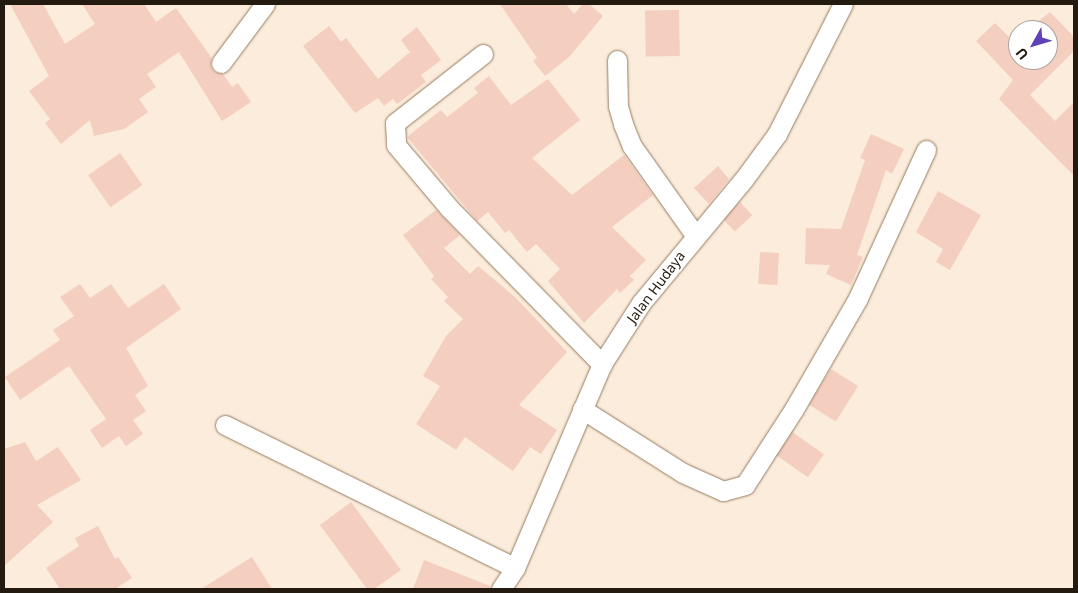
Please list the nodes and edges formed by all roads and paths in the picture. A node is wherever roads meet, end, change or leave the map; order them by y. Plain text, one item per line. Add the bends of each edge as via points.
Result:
1 (843, 4) edge
2 (257, 7) edge
3 (483, 54) dead end
4 (617, 60) dead end
5 (221, 63) dead end
6 (926, 150) dead end
7 (695, 235) junction
8 (602, 364) junction
9 (582, 409) junction
10 (225, 426) dead end
11 (515, 568) junction
12 (501, 589) edge

1 - 7 street, Jalan Hudaya via 777,134 744,179
2 - 5 street
3 - 8 street via 395,123 396,145 449,208
4 - 7 street via 618,106 632,146
6 - 9 street via 858,298 794,409 745,485 723,491 683,473
7 - 8 street, Jalan Hudaya via 641,303
8 - 9 street, Jalan Hudaya
9 - 11 street, Jalan Hudaya
10 - 11 street
11 - 12 street, Jalan Hudaya

